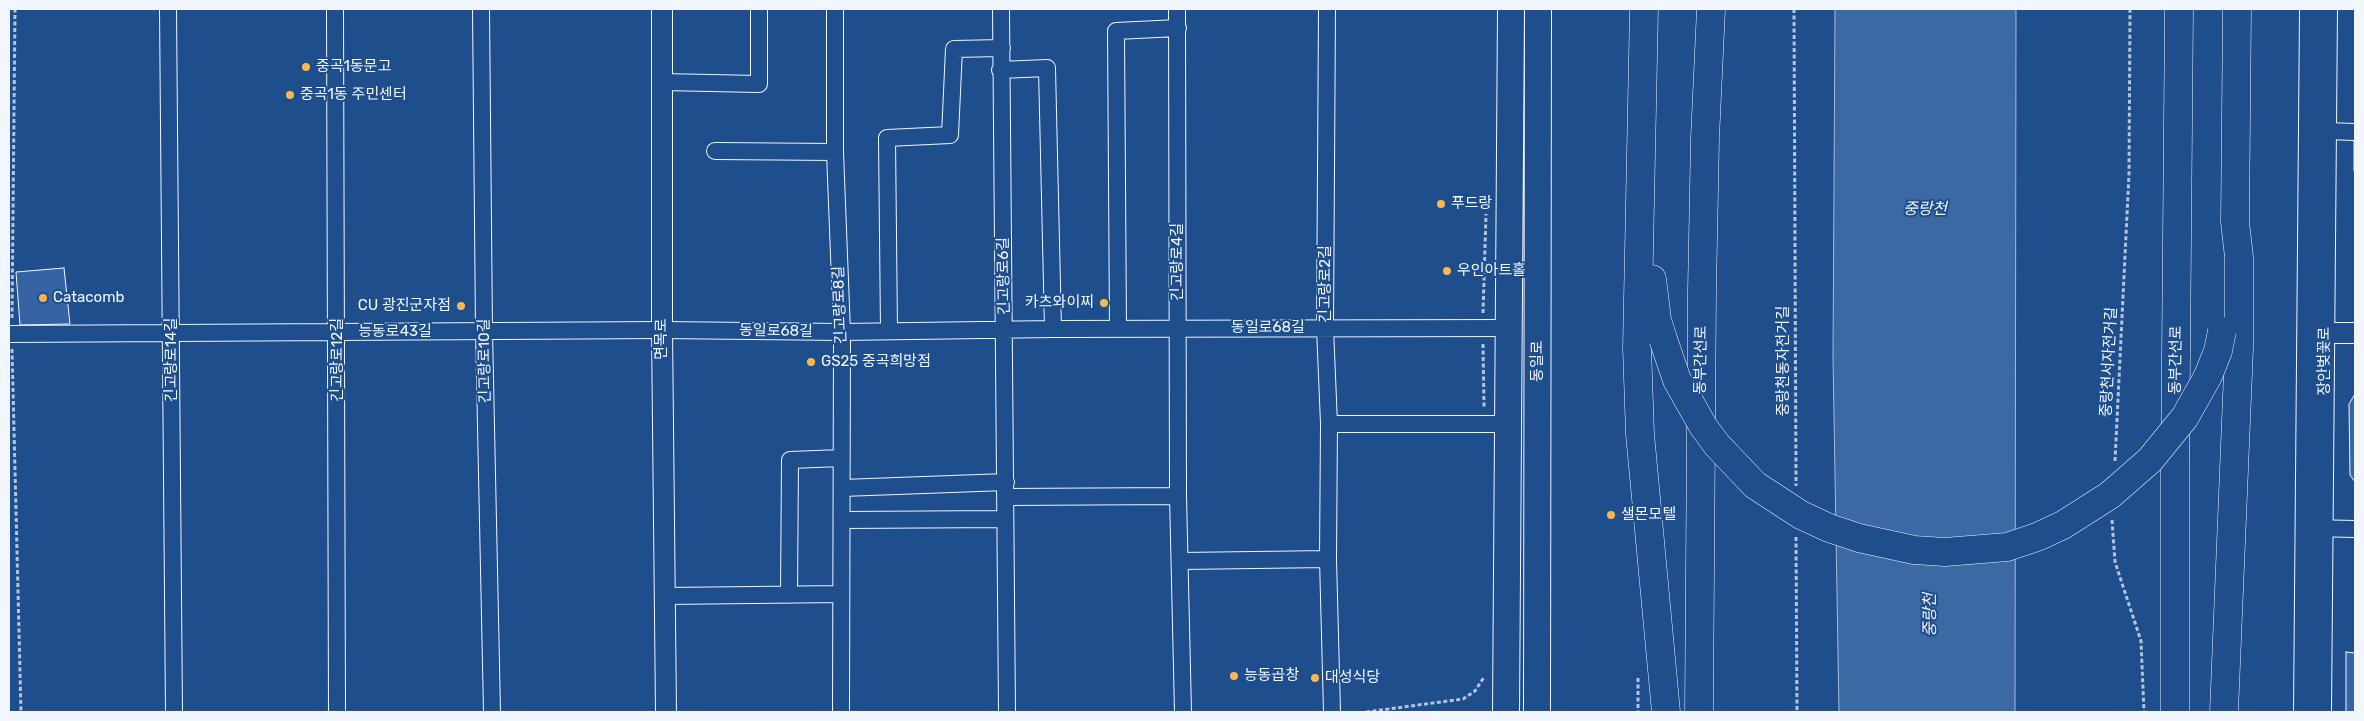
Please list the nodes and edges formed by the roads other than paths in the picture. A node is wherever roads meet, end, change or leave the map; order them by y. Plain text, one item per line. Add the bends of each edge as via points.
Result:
1 (168, 9) edge
2 (336, 9) edge
3 (481, 9) edge
4 (662, 9) edge
5 (759, 9) edge
6 (834, 9) edge
7 (1001, 9) edge
8 (1177, 9) edge
9 (1328, 9) edge
10 (1511, 9) edge
11 (1538, 9) edge
12 (1644, 9) edge
13 (1710, 9) edge
14 (2179, 9) edge
15 (2237, 9) edge
16 (2310, 9) edge
17 (2327, 9) edge
18 (1178, 28) junction
19 (1002, 48) junction
20 (1000, 70) junction
21 (662, 82) junction
22 (2326, 131) junction
23 (2355, 132) edge
24 (715, 151) dead end
25 (835, 152) junction
26 (1641, 221) junction
27 (2235, 222) junction
28 (1325, 328) junction
29 (1508, 328) junction
30 (1053, 329) junction
31 (1118, 329) junction
32 (1178, 329) junction
33 (662, 330) junction
34 (1005, 330) junction
35 (484, 331) junction
36 (890, 331) junction
37 (338, 332) junction
38 (842, 332) junction
39 (172, 333) junction
40 (2316, 333) junction
41 (2355, 333) edge
42 (10, 334) edge
43 (1329, 424) junction
44 (1507, 424) junction
45 (841, 458) junction
46 (842, 488) junction
47 (1006, 489) junction
48 (1178, 496) junction
49 (1006, 519) junction
50 (842, 520) junction
51 (2314, 528) junction
52 (2355, 529) edge
53 (1328, 559) junction
54 (1181, 561) junction
55 (1506, 568) junction
56 (840, 594) junction
57 (789, 595) junction
58 (665, 596) junction
59 (1538, 613) junction
60 (174, 712) edge
61 (337, 712) edge
62 (492, 712) edge
63 (666, 712) edge
64 (841, 712) edge
65 (1007, 712) edge
66 (1183, 712) edge
67 (1332, 712) edge
68 (1506, 712) edge
69 (1537, 712) edge
70 (1666, 712) edge
71 (1699, 712) edge
72 (2175, 712) edge
73 (2224, 712) edge
74 (2304, 712) edge
75 (2321, 712) edge

1 - 39 street, 긴고랑로14길
2 - 37 street, 긴고랑로12길
3 - 35 street, 긴고랑로10길
4 - 21 street, 면목로
5 - 21 street via 759,84
6 - 25 street, 긴고랑로8길
7 - 19 street, 긴고랑로6길
8 - 18 street, 긴고랑로4길
9 - 28 street, 긴고랑로2길
10 - 29 main road, 동일로
11 - 59 main road, 동일로
12 - 26 highway
13 - 71 highway, 동부간선로 via 1702,290
14 - 72 highway, 동부간선로
15 - 27 highway
16 - 40 street, 장안벚꽃로
17 - 22 street, 장안벚꽃로
18 - 31 street via 1116,31
18 - 32 street, 긴고랑로4길
19 - 20 street, 긴고랑로6길
19 - 36 street via 954,50 950,135 887,138
20 - 30 street via 1047,68
20 - 34 street, 긴고랑로6길
21 - 33 street, 면목로
22 - 23 street
22 - 40 street, 장안벚꽃로
24 - 25 street
25 - 38 street, 긴고랑로8길
26 - 27 highway, bridge via 1663,339 1677,380 1717,445 1755,485 1801,515 1859,538 1914,550 1946,552 2007,547 2037,537 2086,511 2123,485 2150,460 2189,410 2218,351
26 - 70 highway via 1637,270 1640,434
27 - 73 highway via 2239,257 2239,348
28 - 29 street, 동일로68길
28 - 32 street, 동일로68길
28 - 43 street, 긴고랑로2길
29 - 44 main road, 동일로
30 - 31 street, 동일로68길
30 - 34 street, 동일로68길
31 - 32 street, 동일로68길
32 - 48 street, 긴고랑로4길
33 - 35 street, 능동로43길
33 - 38 street, 동일로68길
33 - 58 street, 면목로
34 - 36 street, 동일로68길
34 - 47 street, 긴고랑로6길
35 - 37 street, 능동로43길
35 - 62 street, 긴고랑로10길
36 - 38 street, 동일로68길
37 - 39 street, 능동로43길
37 - 61 street, 긴고랑로12길
38 - 45 street, 긴고랑로8길
39 - 42 street, 능동로43길
39 - 60 street, 긴고랑로14길
40 - 41 street
40 - 51 street, 장안벚꽃로
43 - 44 street
43 - 53 street, 긴고랑로2길
44 - 55 main road, 동일로
45 - 46 street, 긴고랑로8길
45 - 57 street via 790,460
46 - 47 street
46 - 50 street, 긴고랑로8길
47 - 48 street
47 - 49 street, 긴고랑로6길
48 - 54 street, 긴고랑로4길
49 - 50 street
49 - 65 street, 긴고랑로6길
50 - 56 street, 긴고랑로8길
51 - 52 street
51 - 74 street, 장안벚꽃로
51 - 75 street, 장안벚꽃로
53 - 54 street
53 - 67 street, 긴고랑로2길
54 - 66 street, 긴고랑로4길
55 - 59 main road via 1520,596 1522,622 1531,622
55 - 68 main road, 동일로
56 - 57 street
56 - 64 street, 긴고랑로8길
57 - 58 street
58 - 63 street, 면목로
59 - 69 main road, 동일로

